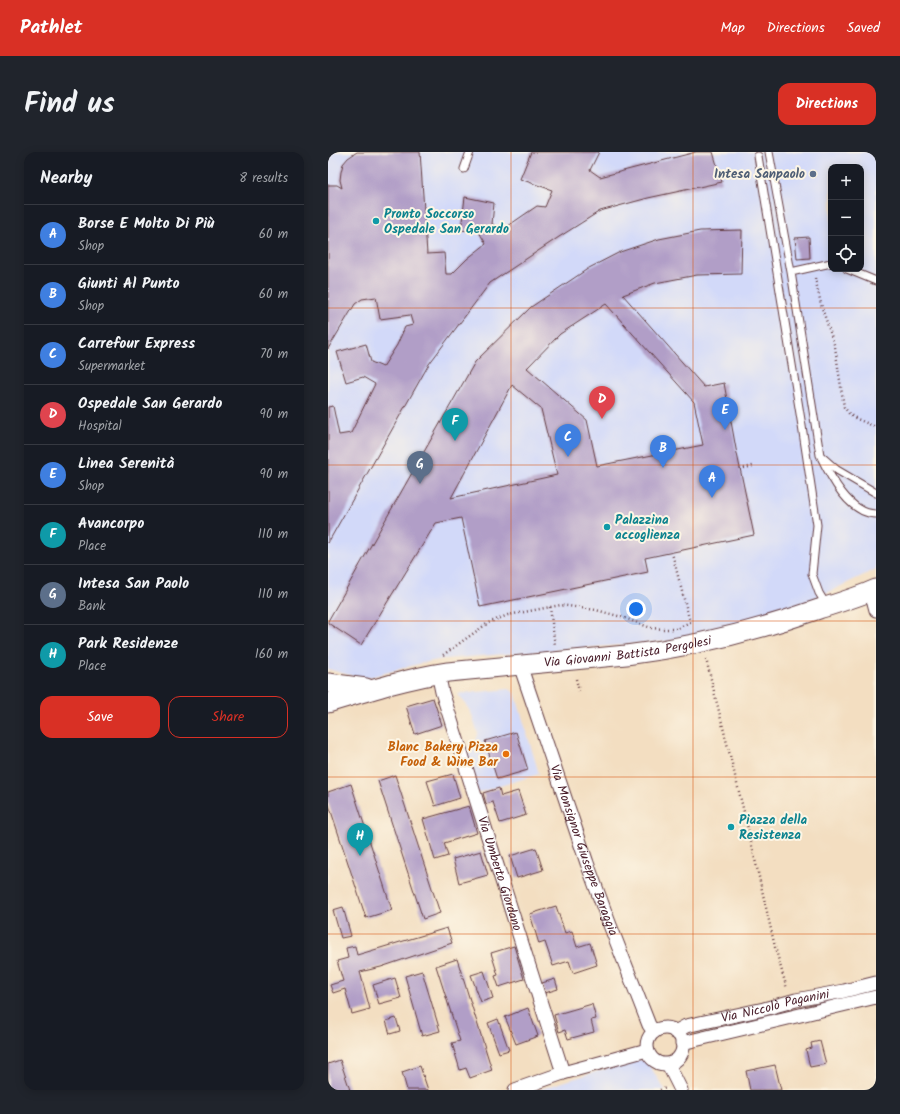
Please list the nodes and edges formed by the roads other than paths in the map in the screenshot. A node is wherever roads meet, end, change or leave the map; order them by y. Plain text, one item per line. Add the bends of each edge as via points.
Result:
1 (470, 152) edge
2 (769, 152) edge
3 (758, 156) dead end
4 (464, 169) dead end
5 (828, 263) edge
6 (791, 272) junction
7 (854, 272) edge
8 (876, 281) edge
9 (820, 455) junction
10 (876, 493) edge
11 (876, 514) edge
12 (874, 590) edge
13 (827, 606) junction
14 (876, 610) edge
15 (520, 665) junction
16 (438, 666) junction
17 (328, 683) edge
18 (374, 689) junction
19 (328, 704) edge
20 (876, 983) edge
21 (876, 997) edge
22 (654, 1032) junction
23 (675, 1032) junction
24 (682, 1043) junction
25 (647, 1050) junction
26 (668, 1064) junction
27 (563, 1073) junction
28 (515, 1090) edge
29 (681, 1090) edge

1 - 4 lane
2 - 6 lane
3 - 13 lane via 817,525 812,574
5 - 6 lane
6 - 9 lane
7 - 8 lane
9 - 10 lane via 837,470
9 - 11 lane via 840,491 856,508
12 - 13 street, Via Giovanni Battista Pergolesi
12 - 14 street
13 - 15 street, Via Giovanni Battista Pergolesi via 783,622 679,648
15 - 16 street, Via Giovanni Battista Pergolesi via 464,670
15 - 22 street, Via Monsignor Giuseppe Baraggia via 597,892
16 - 18 street, Via Giovanni Battista Pergolesi
16 - 27 street, Via Umberto Giordano via 442,692
17 - 18 street, Via Giovanni Battista Pergolesi
18 - 19 street, Via Giovanni Battista Pergolesi
20 - 23 street, Via Niccolò Paganini via 686,1026
21 - 24 street, Via Niccolò Paganini
22 - 23 street via 668,1029
22 - 25 street via 647,1042
23 - 24 street
24 - 26 street via 682,1052 677,1059
25 - 26 street via 653,1060
25 - 27 street
26 - 29 street
27 - 28 street

